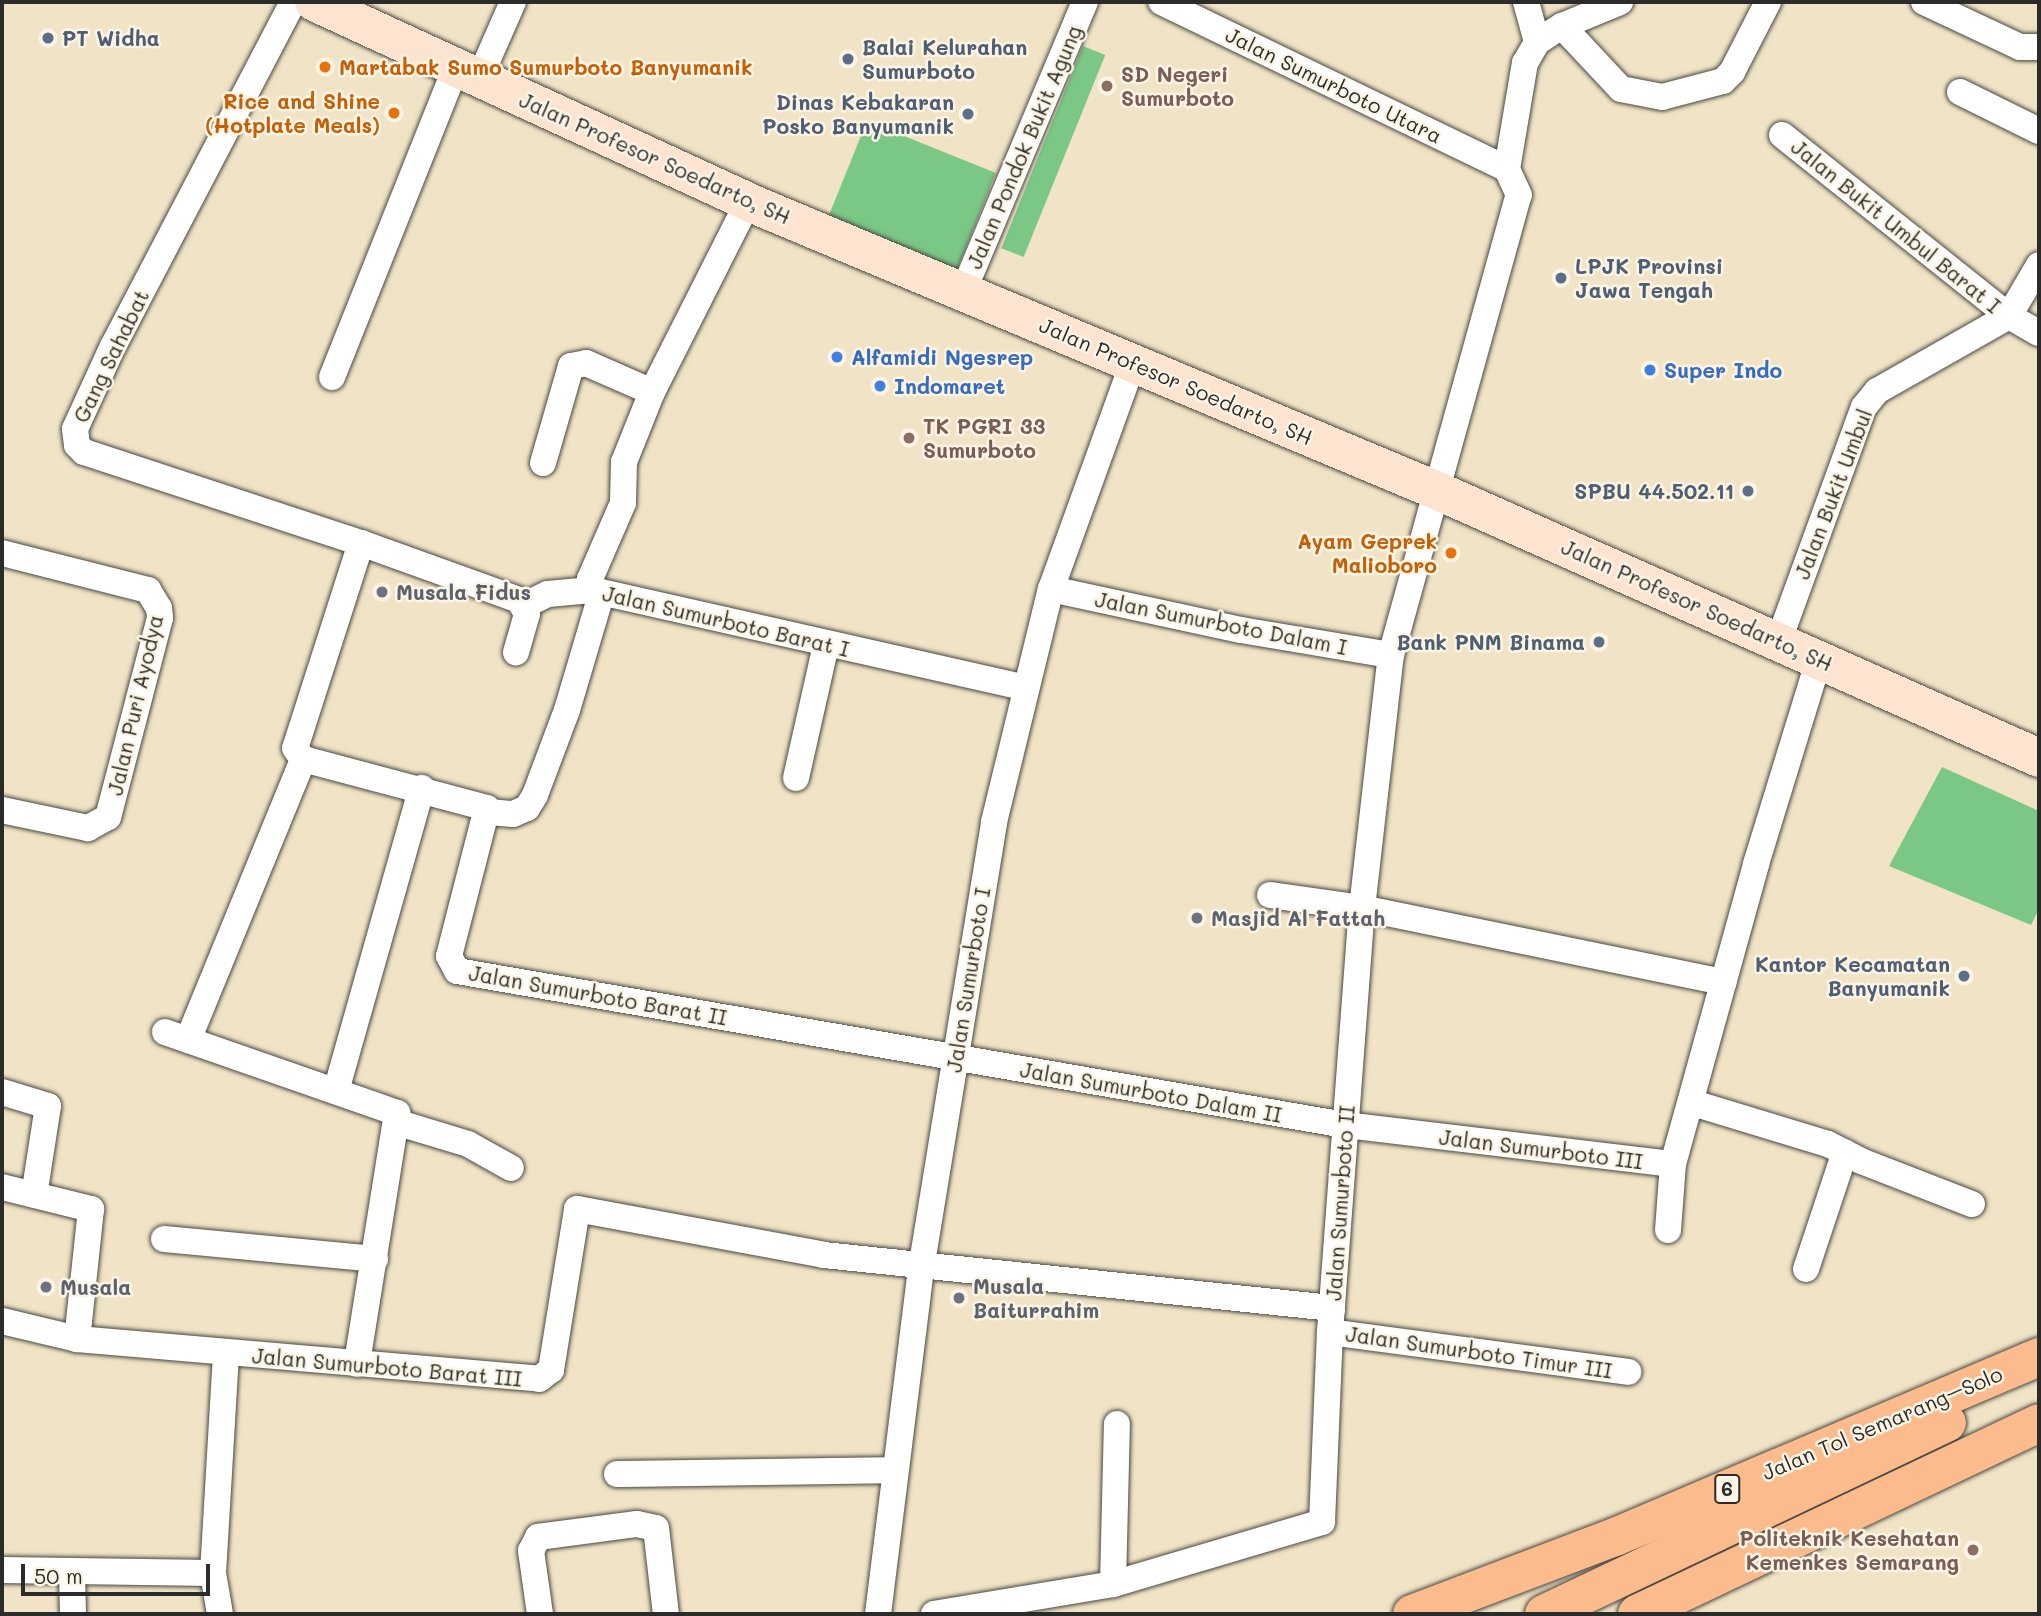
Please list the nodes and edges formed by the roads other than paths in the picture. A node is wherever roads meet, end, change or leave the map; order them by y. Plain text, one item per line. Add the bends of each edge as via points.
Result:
1 (293, 2) edge
2 (314, 2) edge
3 (513, 2) edge
4 (1085, 2) edge
5 (1161, 2) edge
6 (1526, 2) edge
7 (1620, 2) edge
8 (1768, 2) edge
9 (1924, 2) edge
10 (1562, 26) junction
11 (1536, 42) junction
12 (2039, 47) edge
13 (467, 74) junction
14 (1960, 92) dead end
15 (2039, 131) edge
16 (1782, 135) dead end
17 (1507, 169) junction
18 (748, 202) junction
19 (2039, 265) edge
20 (963, 292) junction
21 (2009, 316) junction
22 (2039, 333) edge
23 (1133, 363) junction
24 (332, 377) dead end
25 (652, 392) junction
26 (543, 463) dead end
27 (1438, 491) junction
28 (361, 543) junction
29 (3, 557) edge
30 (1051, 589) junction
31 (597, 592) junction
32 (525, 605) junction
33 (1779, 640) junction
34 (826, 645) junction
35 (516, 652) dead end
36 (1391, 654) junction
37 (1819, 659) junction
38 (1026, 688) junction
39 (2039, 758) edge
40 (303, 759) junction
41 (796, 778) dead end
42 (422, 789) junction
43 (2, 810) edge
44 (489, 812) junction
45 (1270, 895) dead end
46 (1362, 908) junction
47 (1723, 982) junction
48 (956, 1059) junction
49 (336, 1091) junction
50 (2, 1092) edge
51 (1693, 1103) junction
52 (399, 1123) junction
53 (1345, 1125) junction
54 (1845, 1152) junction
55 (1673, 1164) junction
56 (511, 1168) dead end
57 (2, 1187) edge
58 (34, 1195) junction
59 (1972, 1204) dead end
60 (1668, 1230) dead end
61 (163, 1239) dead end
62 (375, 1259) junction
63 (922, 1263) junction
64 (1806, 1269) dead end
65 (1331, 1320) junction
66 (2, 1321) edge
67 (77, 1339) junction
68 (226, 1353) junction
69 (2039, 1357) edge
70 (357, 1364) junction
71 (1628, 1372) dead end
72 (2039, 1378) edge
73 (2039, 1423) edge
74 (1117, 1424) dead end
75 (893, 1470) junction
76 (617, 1474) dead end
77 (2, 1570) edge
78 (72, 1573) junction
79 (213, 1573) junction
80 (1113, 1584) junction
81 (74, 1614) edge
82 (220, 1614) edge
83 (540, 1614) edge
84 (666, 1614) edge
85 (878, 1614) edge
86 (934, 1614) edge
87 (1412, 1614) edge
88 (1544, 1614) edge
89 (1637, 1614) edge

1 - 28 street, Gang Sahabat via 113,346 75,429 76,445 167,481
2 - 13 main road, Jalan Profesor Soedarto, SH
3 - 13 street
4 - 20 street, Jalan Pondok Bukit Agung
5 - 17 street, Jalan Sumurboto Utara
6 - 11 street
7 - 10 street
8 - 10 street via 1723,81 1662,96 1621,89
9 - 12 street via 2020,47
10 - 11 street
11 - 17 street via 1525,63
13 - 18 main road, Jalan Profesor Soedarto, SH
13 - 24 street
14 - 15 street
16 - 21 street, Jalan Bukit Umbul Barat I
17 - 27 street via 1519,195
18 - 20 main road, Jalan Profesor Soedarto, SH
18 - 25 street, Jalan Sumurboto Barat I
19 - 21 street, Jalan Bukit Umbul
20 - 23 main road, Jalan Profesor Soedarto, SH
21 - 22 street, Jalan Bukit Umbul Barat I
21 - 33 street, Jalan Bukit Umbul via 1877,391 1864,407
23 - 27 main road, Jalan Profesor Soedarto, SH
23 - 30 street, Jalan Sumurboto I
25 - 26 street via 586,363 571,366
25 - 31 street, Jalan Sumurboto Barat I via 624,462 623,503 590,579
27 - 33 main road, Jalan Profesor Soedarto, SH
27 - 36 street, Jalan Sumurboto II
28 - 32 street, Gang Sahabat
28 - 40 street via 296,742
29 - 43 street, Jalan Puri Ayodya via 148,590 160,618 108,817 88,828
30 - 36 street, Jalan Sumurboto Dalam I via 1241,630
30 - 38 street, Jalan Sumurboto I
31 - 32 street via 548,594
31 - 34 street, Jalan Sumurboto Barat I
31 - 44 street via 567,710 535,795 527,808 513,814
32 - 35 street via 527,614
33 - 37 main road, Jalan Profesor Soedarto, SH
34 - 38 street, Jalan Sumurboto Barat I
34 - 41 street
36 - 46 street, Jalan Sumurboto II
37 - 39 main road, Jalan Profesor Soedarto, SH
37 - 47 street, Jalan Sumurboto III
38 - 48 street, Jalan Sumurboto I via 985,865
40 - 42 street
40 - 49 street via 176,1036
42 - 44 street via 484,804
42 - 49 street
44 - 48 street, Jalan Sumurboto Barat II via 449,956 457,971
45 - 46 street
46 - 47 street
46 - 53 street, Jalan Sumurboto II
47 - 51 street, Jalan Sumurboto III
48 - 53 street, Jalan Sumurboto Dalam II
48 - 63 street, Jalan Sumurboto I
49 - 52 street via 393,1109
50 - 58 street via 48,1106
51 - 54 street
51 - 55 street, Jalan Sumurboto III
52 - 56 street via 468,1144
52 - 62 street
53 - 55 street, Jalan Sumurboto III
53 - 65 street, Jalan Sumurboto II
54 - 59 street
54 - 64 street
55 - 60 street
57 - 58 street
58 - 67 street via 91,1209
61 - 62 street
62 - 70 street
63 - 65 street, Jalan Sumurboto Timur III
63 - 70 street, Jalan Sumurboto Barat III via 787,1250 577,1209 551,1370 546,1377
63 - 75 street, Jalan Sumurboto I
65 - 71 street, Jalan Sumurboto Timur III
65 - 80 street, Jalan Sumurboto II via 1322,1522
66 - 67 street, Jalan Sumurboto Barat III
67 - 68 street, Jalan Sumurboto Barat III
68 - 70 street, Jalan Sumurboto Barat III
68 - 79 street
69 - 87 highway, Jalan Tol Semarang–Solo / 6 via 1615,1536
72 - 88 highway, 6
73 - 89 highway
74 - 80 street
75 - 76 street
75 - 85 street, Jalan Sumurboto I
77 - 78 street
78 - 79 street
78 - 81 street
79 - 82 street
80 - 86 street, Jalan Sumurboto II
83 - 84 street via 531,1551 538,1537 636,1524 656,1528

